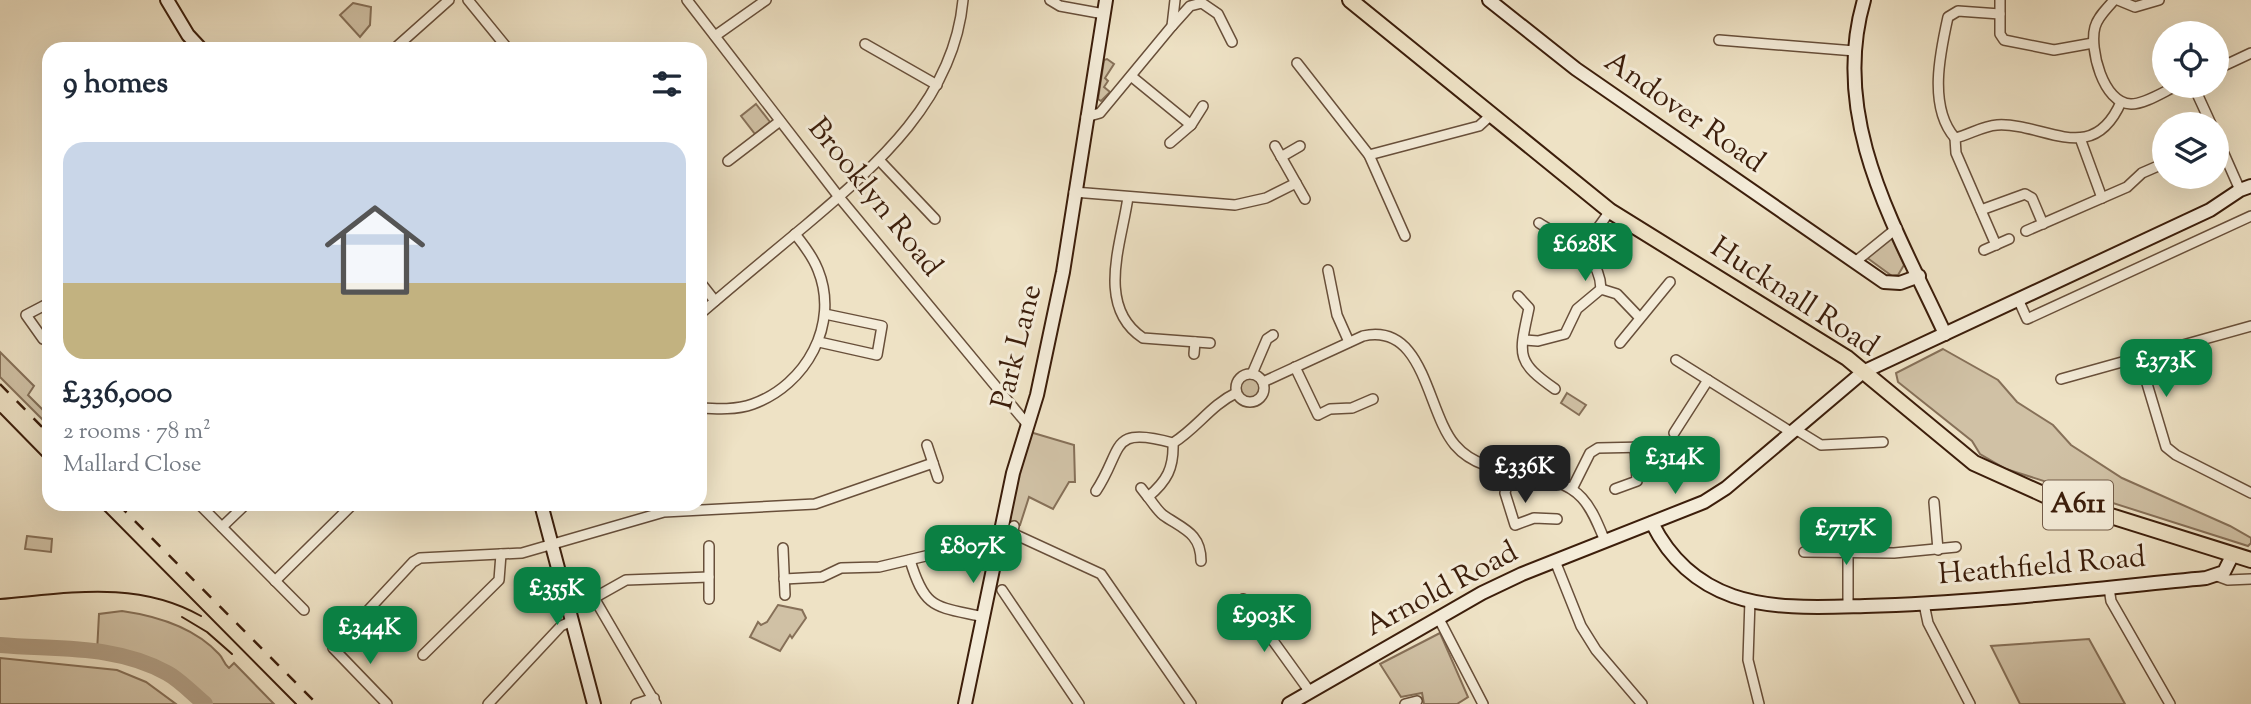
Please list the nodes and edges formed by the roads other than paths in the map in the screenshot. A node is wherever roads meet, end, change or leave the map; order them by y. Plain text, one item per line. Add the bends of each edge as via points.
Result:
1 (167, 0) edge
2 (449, 0) edge
3 (468, 0) edge
4 (687, 0) edge
5 (766, 0) edge
6 (963, 0) edge
7 (1050, 0) edge
8 (1106, 0) edge
9 (1175, 0) edge
10 (1350, 0) edge
11 (1489, 0) edge
12 (1864, 0) edge
13 (2000, 0) edge
14 (2116, 0) edge
15 (2159, 0) edge
16 (1104, 14) junction
17 (2000, 14) junction
18 (1172, 26) junction
19 (715, 36) junction
20 (1218, 40) dead end
21 (1719, 40) dead end
22 (194, 42) edge
23 (402, 42) edge
24 (503, 42) edge
25 (2093, 43) junction
26 (864, 44) dead end
27 (1854, 51) junction
28 (2251, 53) edge
29 (1297, 63) dead end
30 (2229, 63) edge
31 (1131, 76) junction
32 (937, 85) junction
33 (2152, 97) edge
34 (2121, 102) junction
35 (1203, 106) dead end
36 (1490, 116) junction
37 (1086, 117) junction
38 (780, 121) junction
39 (1191, 125) junction
40 (1955, 138) junction
41 (2080, 138) junction
42 (1170, 143) dead end
43 (1275, 146) dead end
44 (1300, 146) dead end
45 (1369, 155) junction
46 (1281, 157) junction
47 (2229, 159) edge
48 (728, 161) dead end
49 (880, 161) junction
50 (2152, 169) edge
51 (1296, 183) junction
52 (2246, 188) edge
53 (1074, 192) junction
54 (839, 197) junction
55 (1128, 197) junction
56 (2102, 198) junction
57 (1305, 199) dead end
58 (1610, 211) junction
59 (1981, 211) junction
60 (2251, 216) edge
61 (936, 219) dead end
62 (1539, 223) dead end
63 (2043, 224) junction
64 (1897, 228) junction
65 (2026, 231) dead end
66 (795, 234) junction
67 (1405, 236) dead end
68 (2008, 239) dead end
69 (1996, 245) junction
70 (1582, 250) junction
71 (1984, 250) dead end
72 (1855, 262) junction
73 (1328, 270) dead end
74 (1919, 276) junction
75 (1670, 282) dead end
76 (1601, 289) junction
77 (707, 291) edge
78 (1518, 296) dead end
79 (2018, 299) junction
80 (715, 301) junction
81 (42, 307) edge
82 (707, 308) edge
83 (825, 314) junction
84 (1639, 317) junction
85 (2251, 326) edge
86 (1945, 334) junction
87 (1273, 335) dead end
88 (42, 338) edge
89 (1525, 340) junction
90 (819, 342) junction
91 (1195, 342) junction
92 (1349, 342) junction
93 (1210, 344) dead end
94 (1620, 344) dead end
95 (1194, 354) dead end
96 (2139, 357) junction
97 (1676, 360) dead end
98 (1295, 367) junction
99 (1863, 372) junction
100 (1252, 374) junction
101 (1707, 380) junction
102 (2069, 380) dead end
103 (1263, 382) junction
104 (1555, 389) dead end
105 (1236, 393) junction
106 (1373, 399) dead end
107 (707, 409) edge
108 (1027, 424) junction
109 (1793, 430) junction
110 (1674, 433) dead end
111 (1866, 433) dead end
112 (1882, 442) dead end
113 (1174, 443) junction
114 (1866, 443) junction
115 (927, 445) dead end
116 (1635, 447) junction
117 (1695, 459) dead end
118 (933, 463) junction
119 (1510, 472) junction
120 (938, 478) dead end
121 (1141, 488) dead end
122 (1572, 489) junction
123 (1615, 489) dead end
124 (1096, 491) dead end
125 (2251, 493) edge
126 (1148, 497) junction
127 (1934, 502) dead end
128 (707, 510) edge
129 (206, 511) edge
130 (239, 511) edge
131 (346, 511) edge
132 (543, 511) edge
133 (683, 511) edge
134 (1557, 519) dead end
135 (1652, 523) junction
136 (222, 527) junction
137 (1605, 541) junction
138 (552, 542) junction
139 (709, 546) dead end
140 (1010, 547) dead end
141 (1956, 547) dead end
142 (783, 548) dead end
143 (1937, 550) junction
144 (1804, 552) dead end
145 (1848, 553) junction
146 (501, 554) junction
147 (2233, 554) junction
148 (910, 560) junction
149 (956, 560) dead end
150 (2251, 560) edge
151 (1201, 561) dead end
152 (1555, 561) junction
153 (2217, 576) junction
154 (709, 578) junction
155 (784, 579) junction
156 (2251, 579) edge
157 (275, 581) junction
158 (562, 583) junction
159 (2109, 588) junction
160 (1002, 590) dead end
161 (785, 595) dead end
162 (594, 598) junction
163 (709, 599) dead end
164 (1243, 599) dead end
165 (1750, 600) junction
166 (1924, 604) junction
167 (1848, 606) junction
168 (304, 610) dead end
169 (983, 617) junction
170 (1438, 619) junction
171 (572, 621) junction
172 (423, 655) dead end
173 (1310, 692) junction
174 (655, 701) edge
175 (387, 704) edge
176 (488, 704) edge
177 (594, 704) edge
178 (636, 704) edge
179 (965, 704) edge
180 (1079, 704) edge
181 (1191, 704) edge
182 (1289, 704) edge
183 (1483, 704) edge
184 (1642, 704) edge
185 (1759, 704) edge
186 (1970, 704) edge
187 (2170, 704) edge

1 - 22 main road
2 - 23 street
3 - 24 street
4 - 19 street, Brooklyn Road
5 - 19 street
6 - 32 street via 957,35
7 - 16 street
8 - 16 main road, Park Lane
9 - 18 street
10 - 36 main road, Hucknall Road / A611
11 - 72 main road, Andover Road via 1576,69
12 - 27 main road
13 - 17 street
14 - 15 street via 2135,7
14 - 25 street via 2096,23
16 - 37 main road, Park Lane
17 - 25 street via 2000,34 2008,42 2053,50
17 - 40 street via 1958,10 1948,18 1939,83 1946,126
18 - 20 street via 1191,6 1202,3 1218,15 1230,38
18 - 31 street
19 - 38 street, Brooklyn Road
21 - 27 street
25 - 34 street via 2107,85
26 - 32 street
27 - 64 main road via 1862,142
28 - 30 street
29 - 45 street
31 - 37 street via 1100,113
31 - 39 street
32 - 49 street
33 - 34 street via 2138,103
34 - 41 street via 2105,125
35 - 39 street
36 - 45 street via 1479,126
36 - 58 main road, Hucknall Road / A611
37 - 53 main road, Park Lane
38 - 48 street
38 - 54 street, Brooklyn Road
39 - 42 street
40 - 41 street via 1995,125
40 - 59 street via 1956,153
41 - 56 street
43 - 46 street
44 - 46 street
45 - 67 street
46 - 51 street
47 - 52 street
49 - 54 street
49 - 61 street
50 - 56 street
51 - 55 street via 1266,198 1235,205
51 - 57 street
52 - 79 main road, Arnold Road via 2210,211
53 - 55 street
53 - 108 main road, Park Lane via 1063,272
54 - 66 street
54 - 108 street, Brooklyn Road
55 - 91 street via 1118,243 1115,298 1143,338
56 - 63 street
58 - 70 street
58 - 99 main road, Hucknall Road / A611
59 - 63 street via 2025,194 2032,198
59 - 69 street
60 - 79 street via 2027,320
62 - 70 street
63 - 65 street
64 - 72 street
64 - 74 main road
66 - 80 street
66 - 83 street via 819,270
68 - 69 street
69 - 71 street
70 - 76 street via 1598,267
72 - 74 main road, Andover Road via 1891,284
73 - 92 street via 1337,315
74 - 86 main road
75 - 84 street
76 - 84 street via 1617,294
76 - 89 street via 1577,309 1565,334
77 - 80 street
78 - 89 street via 1529,308
79 - 86 main road, Arnold Road
80 - 82 street
81 - 88 street via 26,315
83 - 90 street
83 - 90 street via 882,326 877,355
84 - 94 street
85 - 96 street
86 - 99 main road, Arnold Road
87 - 100 street
89 - 104 street via 1528,370
90 - 107 street via 792,382 771,397 723,410
91 - 93 street
91 - 95 street
92 - 98 street
92 - 119 street via 1386,335 1406,347 1455,445 1479,463
96 - 102 street
96 - 125 street via 2166,447
97 - 101 street
98 - 103 street
98 - 106 street via 1318,415
99 - 109 main road, Arnold Road
99 - 147 main road, Hucknall Road / A611 via 1955,450 2002,478
100 - 103 street
100 - 105 street via 1237,381
101 - 109 street
101 - 110 street
103 - 105 street via 1264,391 1256,401 1242,400
105 - 113 street via 1213,407
108 - 169 main road, Park Lane
109 - 114 street via 1821,445
109 - 135 main road, Arnold Road via 1726,488
111 - 114 street
112 - 114 street
113 - 124 street via 1144,436 1126,439 1115,450
113 - 126 street via 1169,474
115 - 118 street
116 - 117 street via 1695,446
116 - 122 street via 1594,450
116 - 123 street via 1636,481
118 - 120 street
118 - 128 street via 815,504
119 - 122 street
119 - 134 street via 1505,493 1515,525 1534,518
121 - 126 street
122 - 137 street via 1588,506
126 - 151 street via 1161,514 1191,533 1201,550
127 - 143 street
129 - 136 street
130 - 136 street
131 - 157 street
132 - 138 main road
133 - 138 street
135 - 137 main road, Arnold Road
135 - 165 main road, Heathfield Road via 1661,541 1689,572 1730,595
136 - 157 street
137 - 152 main road, Arnold Road
138 - 146 street via 522,553
138 - 158 main road
139 - 154 street
140 - 181 street via 1013,530 1101,574
141 - 143 street
142 - 155 street
143 - 145 street
144 - 145 street
145 - 167 street
146 - 172 street via 499,580 428,643
146 - 175 street via 420,558 332,649
147 - 150 main road, Hucknall Road / A611
147 - 153 main road via 2228,568
148 - 149 street via 955,550
148 - 155 street via 841,568 822,577
148 - 169 street via 919,589 932,603
152 - 170 main road, Arnold Road via 1482,593
152 - 184 street via 1581,626
153 - 156 street, Heathfield Road
153 - 159 main road, Heathfield Road
154 - 162 street via 626,580
154 - 163 street
155 - 161 street
157 - 168 street
158 - 162 street via 583,579
158 - 171 main road
159 - 166 main road, Heathfield Road
159 - 187 street via 2111,601
160 - 180 street
162 - 174 street
164 - 173 street
165 - 167 main road, Heathfield Road
165 - 185 street via 1748,660
166 - 167 main road, Heathfield Road
166 - 186 street via 1928,623
169 - 179 main road, Park Lane
170 - 173 main road, Arnold Road
170 - 183 street
171 - 176 street via 561,626
171 - 177 main road
173 - 182 main road, Arnold Road
174 - 178 street

